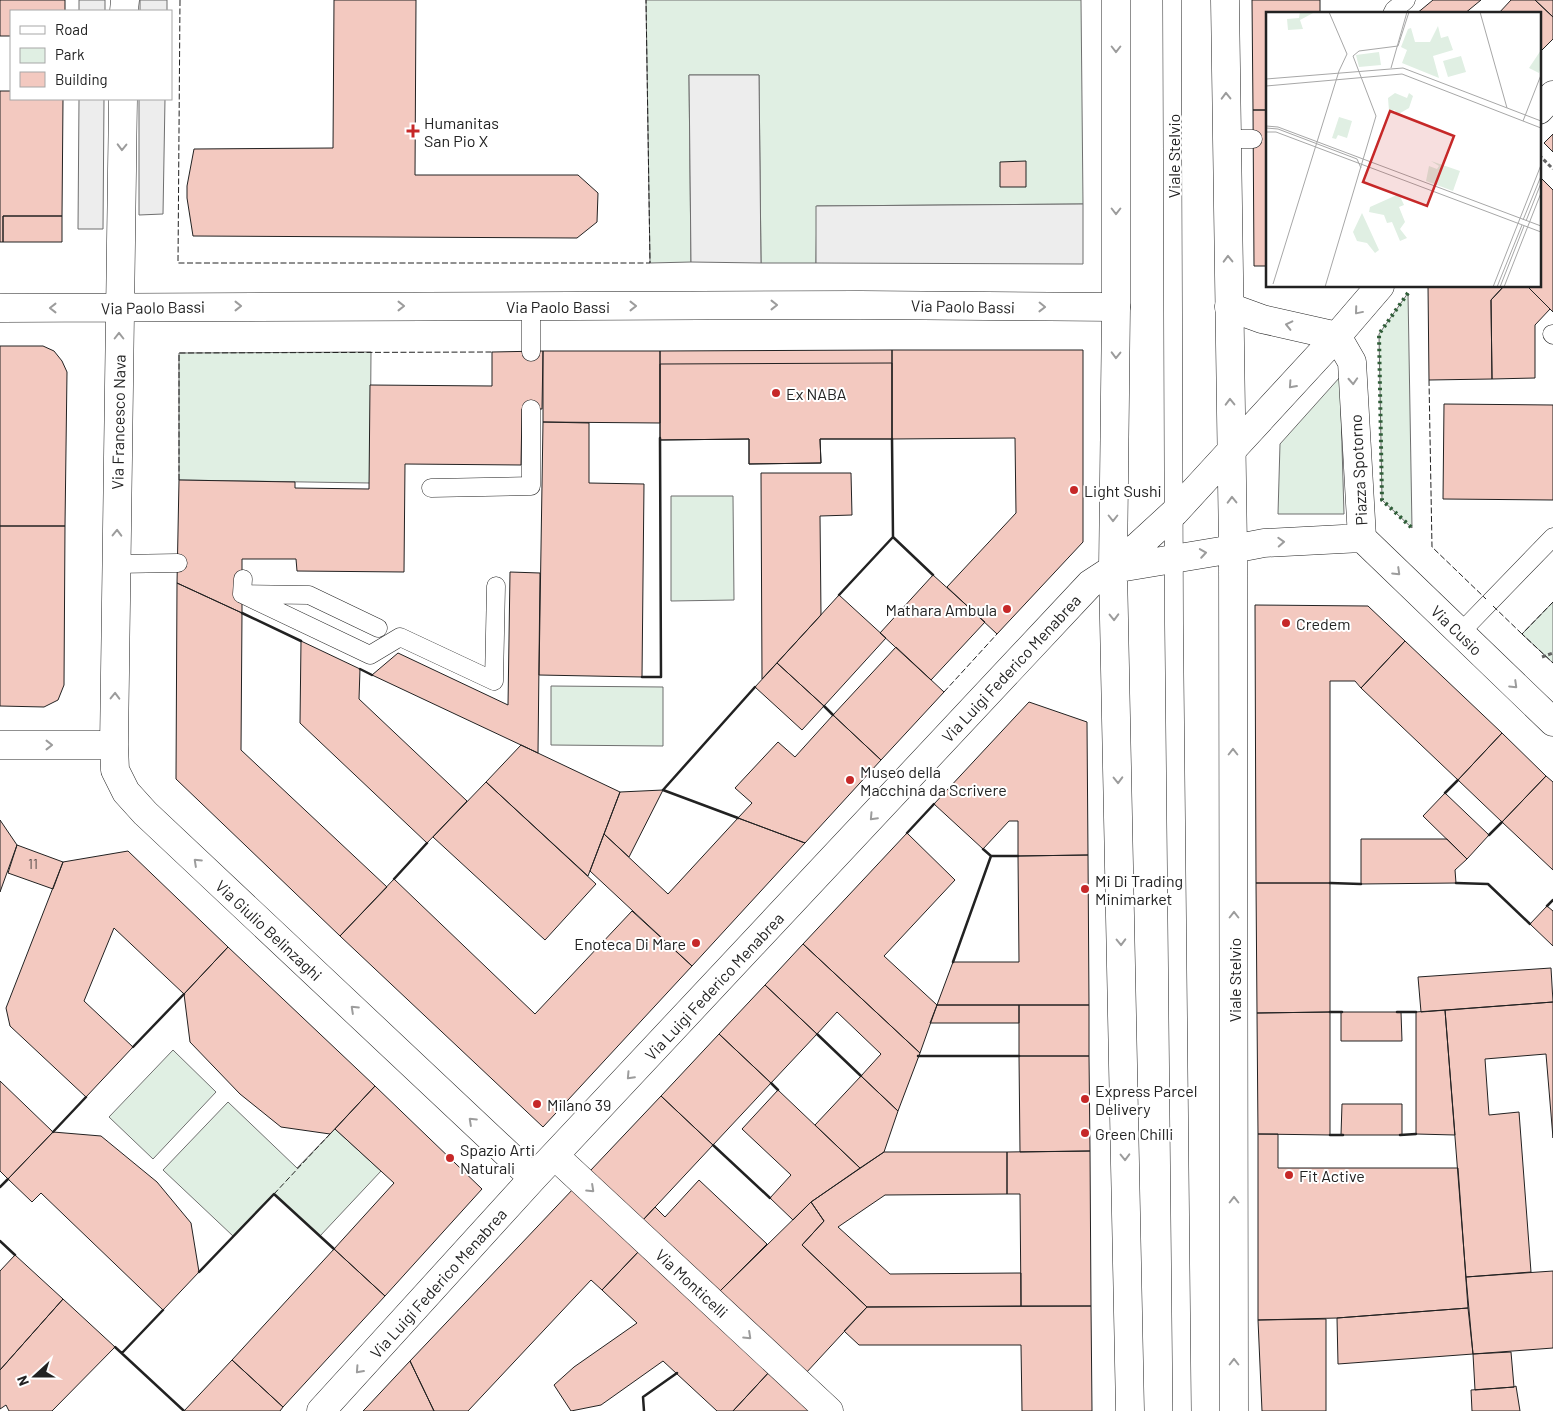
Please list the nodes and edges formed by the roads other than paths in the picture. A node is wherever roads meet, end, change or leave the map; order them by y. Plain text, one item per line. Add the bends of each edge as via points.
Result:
1 (1116, 0) edge
2 (1172, 0) edge
3 (1225, 0) edge
4 (1406, 0) edge
5 (1393, 12) edge
6 (1553, 95) edge
7 (123, 100) edge
8 (1540, 109) edge
9 (1378, 288) edge
10 (531, 306) junction
11 (1116, 307) junction
12 (1229, 307) junction
13 (0, 308) edge
14 (120, 308) junction
15 (1337, 336) junction
16 (531, 352) dead end
17 (531, 409) dead end
18 (1231, 450) junction
19 (431, 488) dead end
20 (1175, 512) junction
21 (1553, 537) edge
22 (1362, 538) junction
23 (1233, 549) junction
24 (1174, 558) junction
25 (178, 563) dead end
26 (116, 564) junction
27 (1113, 569) junction
28 (496, 586) dead end
29 (378, 628) dead end
30 (1460, 633) junction
31 (1553, 722) edge
32 (0, 745) edge
33 (114, 745) junction
34 (555, 1156) junction
35 (533, 1178) junction
36 (321, 1411) edge
37 (829, 1411) edge
38 (1130, 1411) edge
39 (1182, 1411) edge
40 (1234, 1411) edge

1 -> 11 street
2 - 20 lane, Viale Stelvio
12 -> 3 street via 1240,139
4 - 5 lane
6 - 8 street
7 -> 14 street, Via Francesco Nava
9 -> 15 street
10 -> 11 street, Via Paolo Bassi
14 -> 10 street, Via Paolo Bassi
10 - 16 lane
11 -> 27 street
15 -> 12 street via 1262,319
18 -> 12 street
14 -> 13 street, Via Paolo Bassi
26 -> 14 street, Via Francesco Nava
15 -> 18 street
15 -> 22 street, Piazza Spotorno via 1352,362
17 - 19 lane via 531,486
18 - 20 street
23 -> 18 street
20 - 24 lane
20 - 27 street
21 - 30 lane
23 -> 22 street, Piazza Spotorno via 1264,543
22 -> 30 street, Via Cusio
24 -> 23 street, Piazza Spotorno
40 -> 23 street, Viale Stelvio
24 - 27 street, Piazza Spotorno
24 - 39 lane
25 - 26 lane
33 -> 26 street, Via Francesco Nava
27 -> 34 street, Via Luigi Federico Menabrea via 1090,584
27 -> 38 street
28 - 29 lane via 494,681 400,637 370,655 242,586 309,594
30 -> 31 street, Via Cusio
32 -> 33 street
35 -> 33 street, Via Giulio Belinzaghi via 145,813 126,792 115,770
34 - 35 street, Via Luigi Federico Menabrea
34 -> 37 street, Via Monticelli
35 -> 36 street, Via Luigi Federico Menabrea

